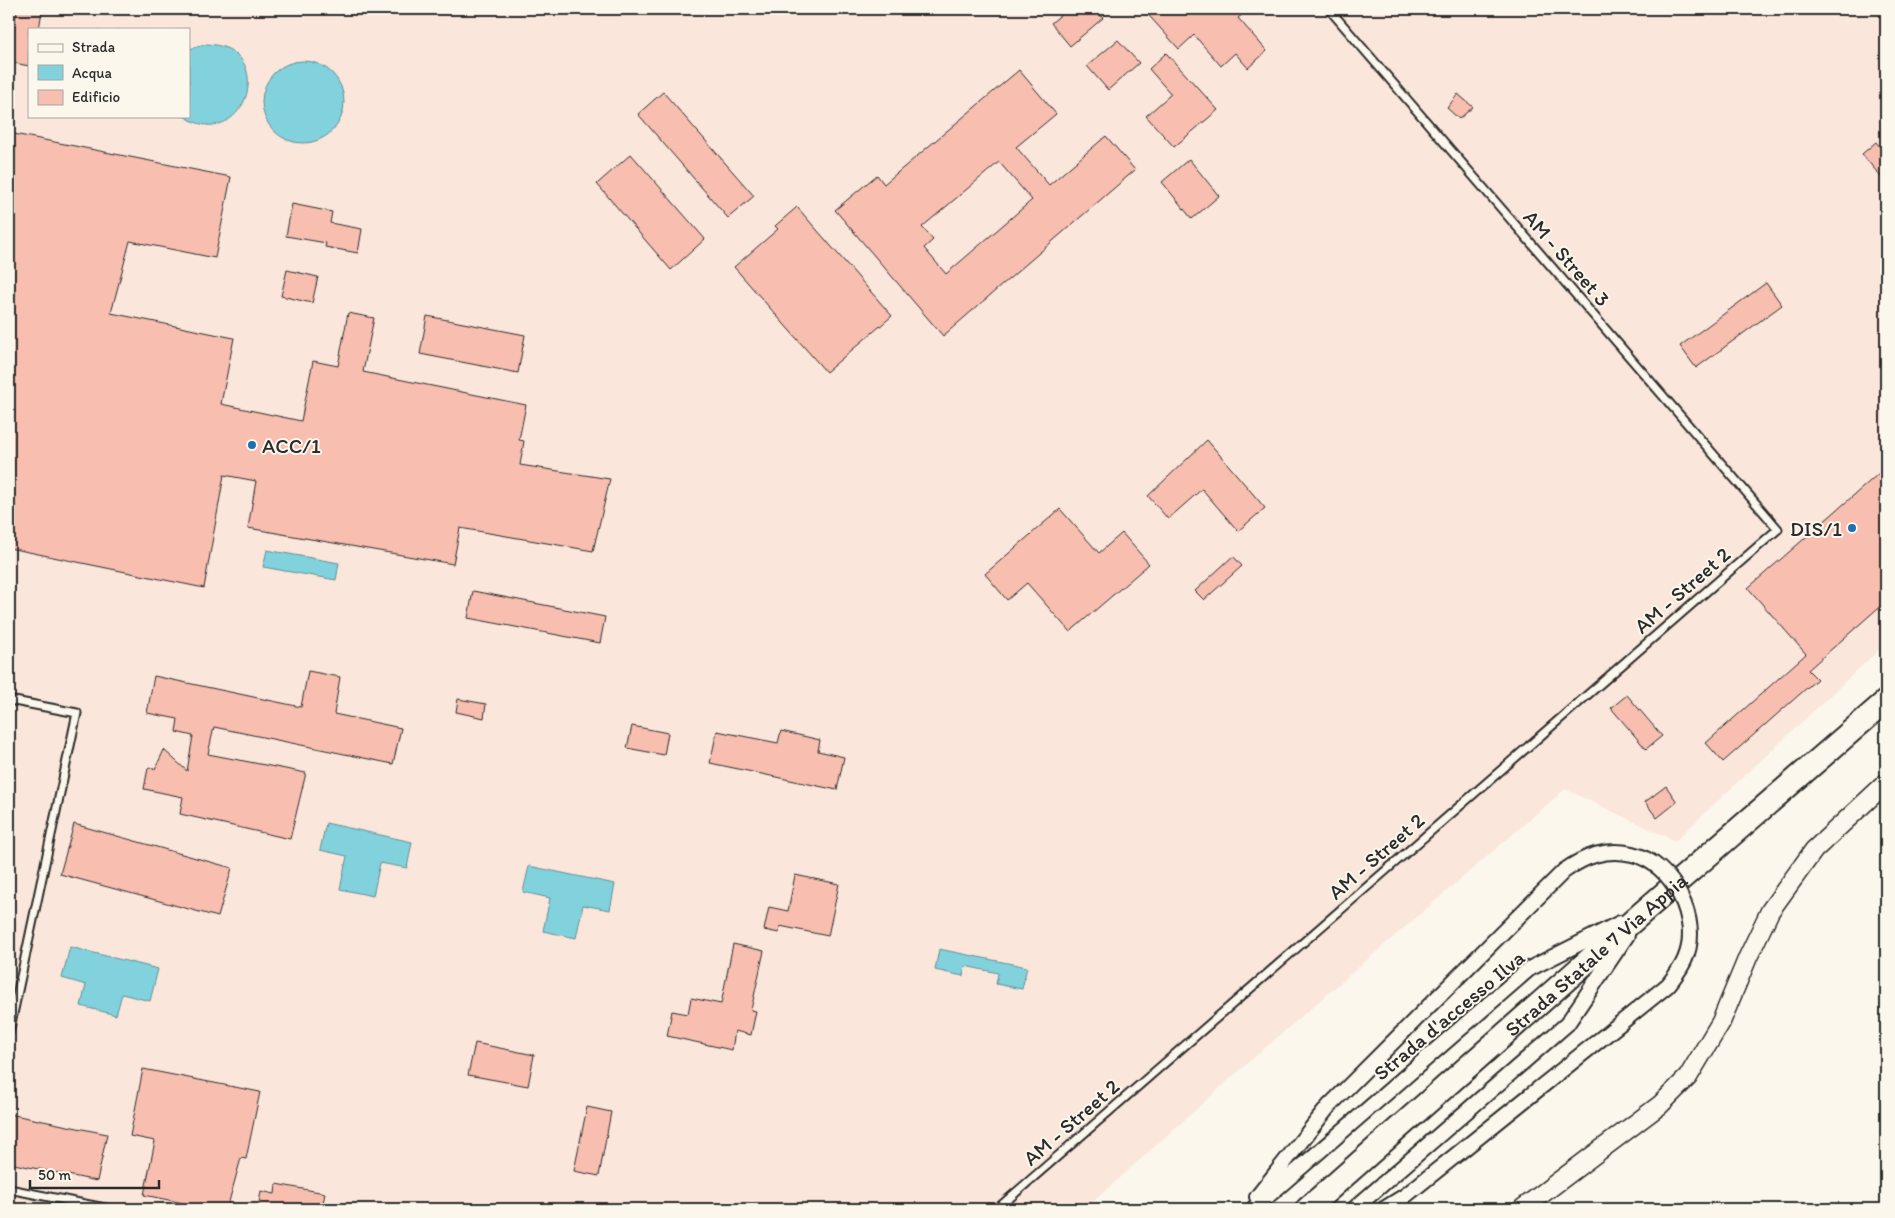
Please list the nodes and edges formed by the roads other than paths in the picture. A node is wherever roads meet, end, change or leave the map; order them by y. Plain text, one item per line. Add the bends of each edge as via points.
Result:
1 (1329, 9) edge
2 (1778, 529) joint
3 (9, 700) edge
4 (1886, 701) edge
5 (1886, 784) edge
6 (1643, 912) junction
7 (9, 1033) edge
8 (9, 1189) edge
9 (110, 1209) edge
10 (997, 1209) edge
11 (1248, 1209) edge
12 (1253, 1209) edge
13 (1307, 1209) edge
14 (1354, 1209) edge
15 (1384, 1209) edge
16 (1522, 1209) edge

1 - 2 lane, AM - Street 3
2 - 10 lane, AM - Street 2
3 - 7 lane via 77,712
4 - 6 main road, Strada Statale 7 Via Appia
5 - 16 street via 1814,850 1770,911 1721,1022 1688,1077 1660,1105
6 - 12 street, Strada d'accesso Ilva via 1529,970
6 - 13 main road, Strada Statale 7 Via Appia
6 - 14 street via 1567,1024
8 - 9 lane
11 - 15 street, bridge via 1329,1106 1564,871 1596,854 1620,852 1644,858 1665,874 1683,900 1690,926 1690,943 1685,959 1668,985 1406,1196

